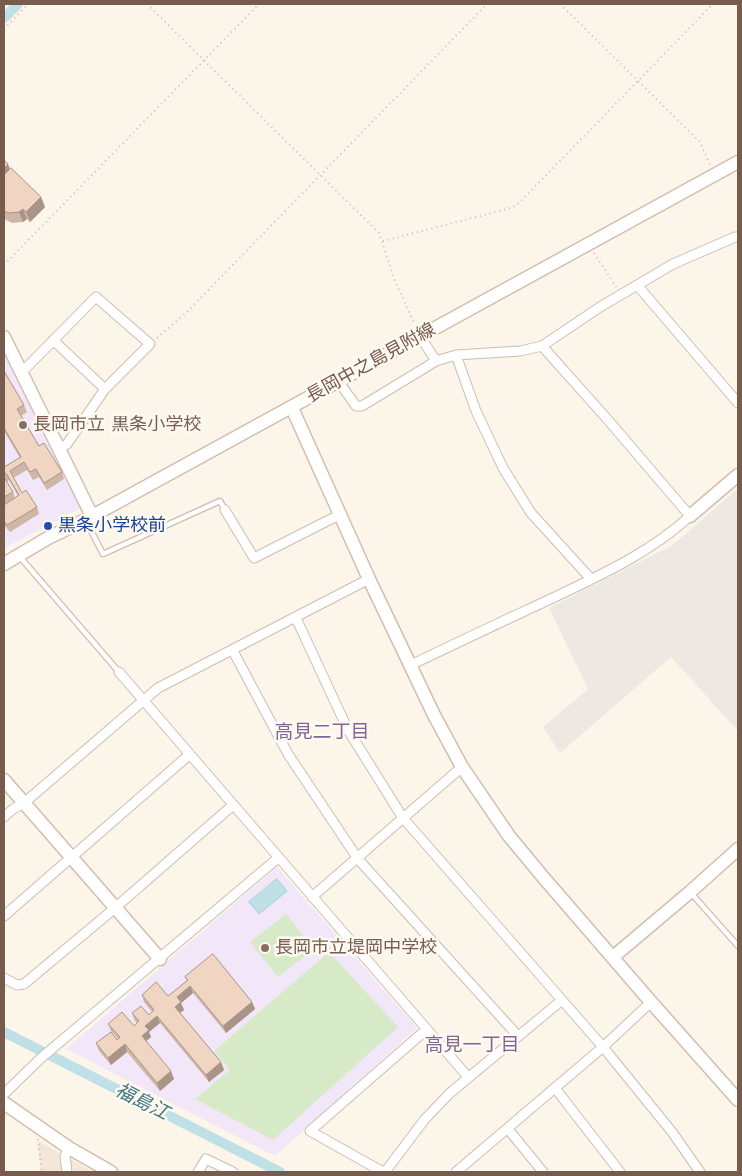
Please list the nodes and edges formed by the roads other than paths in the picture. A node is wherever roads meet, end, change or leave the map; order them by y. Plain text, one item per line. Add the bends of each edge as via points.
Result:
1 (738, 162) edge
2 (738, 238) edge
3 (637, 284) junction
4 (420, 336) junction
5 (4, 337) edge
6 (53, 340) junction
7 (542, 346) junction
8 (456, 354) junction
9 (436, 361) junction
10 (21, 373) junction
11 (339, 382) junction
12 (105, 389) junction
13 (738, 403) edge
14 (292, 408) junction
15 (59, 449) junction
16 (738, 475) edge
17 (225, 510) joint
18 (341, 514) junction
19 (690, 516) junction
20 (89, 518) junction
21 (19, 556) junction
22 (4, 564) edge
23 (369, 578) junction
24 (592, 579) junction
25 (296, 618) junction
26 (233, 650) junction
27 (411, 665) junction
28 (119, 672) joint
29 (143, 701) junction
30 (189, 755) junction
31 (462, 767) junction
32 (4, 780) edge
33 (24, 803) junction
34 (232, 805) junction
35 (4, 817) edge
36 (403, 818) junction
37 (738, 849) edge
38 (72, 858) junction
39 (278, 858) junction
40 (358, 859) junction
41 (690, 892) junction
42 (312, 897) junction
43 (115, 908) junction
44 (4, 916) edge
45 (738, 946) edge
46 (613, 957) junction
47 (160, 959) junction
48 (4, 978) edge
49 (562, 1000) junction
50 (651, 1002) junction
51 (427, 1029) junction
52 (518, 1036) junction
53 (603, 1047) junction
54 (468, 1077) junction
55 (555, 1088) junction
56 (4, 1094) edge
57 (738, 1100) edge
58 (4, 1103) edge
59 (508, 1128) junction
60 (69, 1148) junction
61 (67, 1172) edge
62 (111, 1172) edge
63 (198, 1172) edge
64 (233, 1172) edge
65 (384, 1172) edge
66 (456, 1172) edge
67 (543, 1172) edge
68 (620, 1172) edge
69 (700, 1172) edge

1 - 4 street, 長岡中之島見附線
2 - 3 street via 673,264
3 - 7 street
3 - 13 street
4 - 9 street
4 - 11 street, 長岡中之島見附線
5 - 10 street
6 - 10 street
6 - 12 street
6 - 12 street via 96,297 150,344
7 - 8 street via 520,352
7 - 19 street
8 - 9 street
8 - 24 street via 476,411 508,477 530,513
9 - 11 street via 362,406 356,406
10 - 15 street
11 - 14 street, 長岡中之島見附線
12 - 15 street via 67,444
14 - 18 street
14 - 20 street, 長岡中之島見附線
15 - 20 street
16 - 19 street
17 - 18 street via 254,558
17 - 20 lane via 220,501 103,554
18 - 23 street
19 - 24 street via 655,544
20 - 21 street, 長岡中之島見附線
21 - 22 street, 長岡中之島見附線
21 - 28 lane
23 - 25 street
23 - 27 street
24 - 27 street
25 - 26 street
25 - 36 street via 348,730
26 - 29 street via 158,688
26 - 40 street via 288,754
27 - 31 street
28 - 29 street
29 - 30 street
29 - 33 street
30 - 34 street
30 - 38 street
31 - 36 street
31 - 46 street via 509,836
32 - 33 street
33 - 35 street
33 - 38 street
34 - 39 street
34 - 43 street
36 - 40 street
36 - 49 street
37 - 41 street
38 - 43 street
38 - 44 street
39 - 42 street
39 - 47 street
40 - 42 street
40 - 52 street
41 - 45 lane
41 - 46 street
42 - 51 street
43 - 47 street
43 - 48 street via 24,984 17,985
46 - 50 street
47 - 56 street via 41,1058
49 - 52 street
49 - 53 street
50 - 53 street
50 - 57 street
51 - 54 street
51 - 65 street via 310,1131
52 - 54 street
53 - 55 street
53 - 69 street
54 - 65 street via 425,1119
55 - 59 street
55 - 68 street
58 - 60 street
59 - 66 street
59 - 67 street
60 - 61 street via 65,1156
60 - 62 street
63 - 64 street via 206,1159

